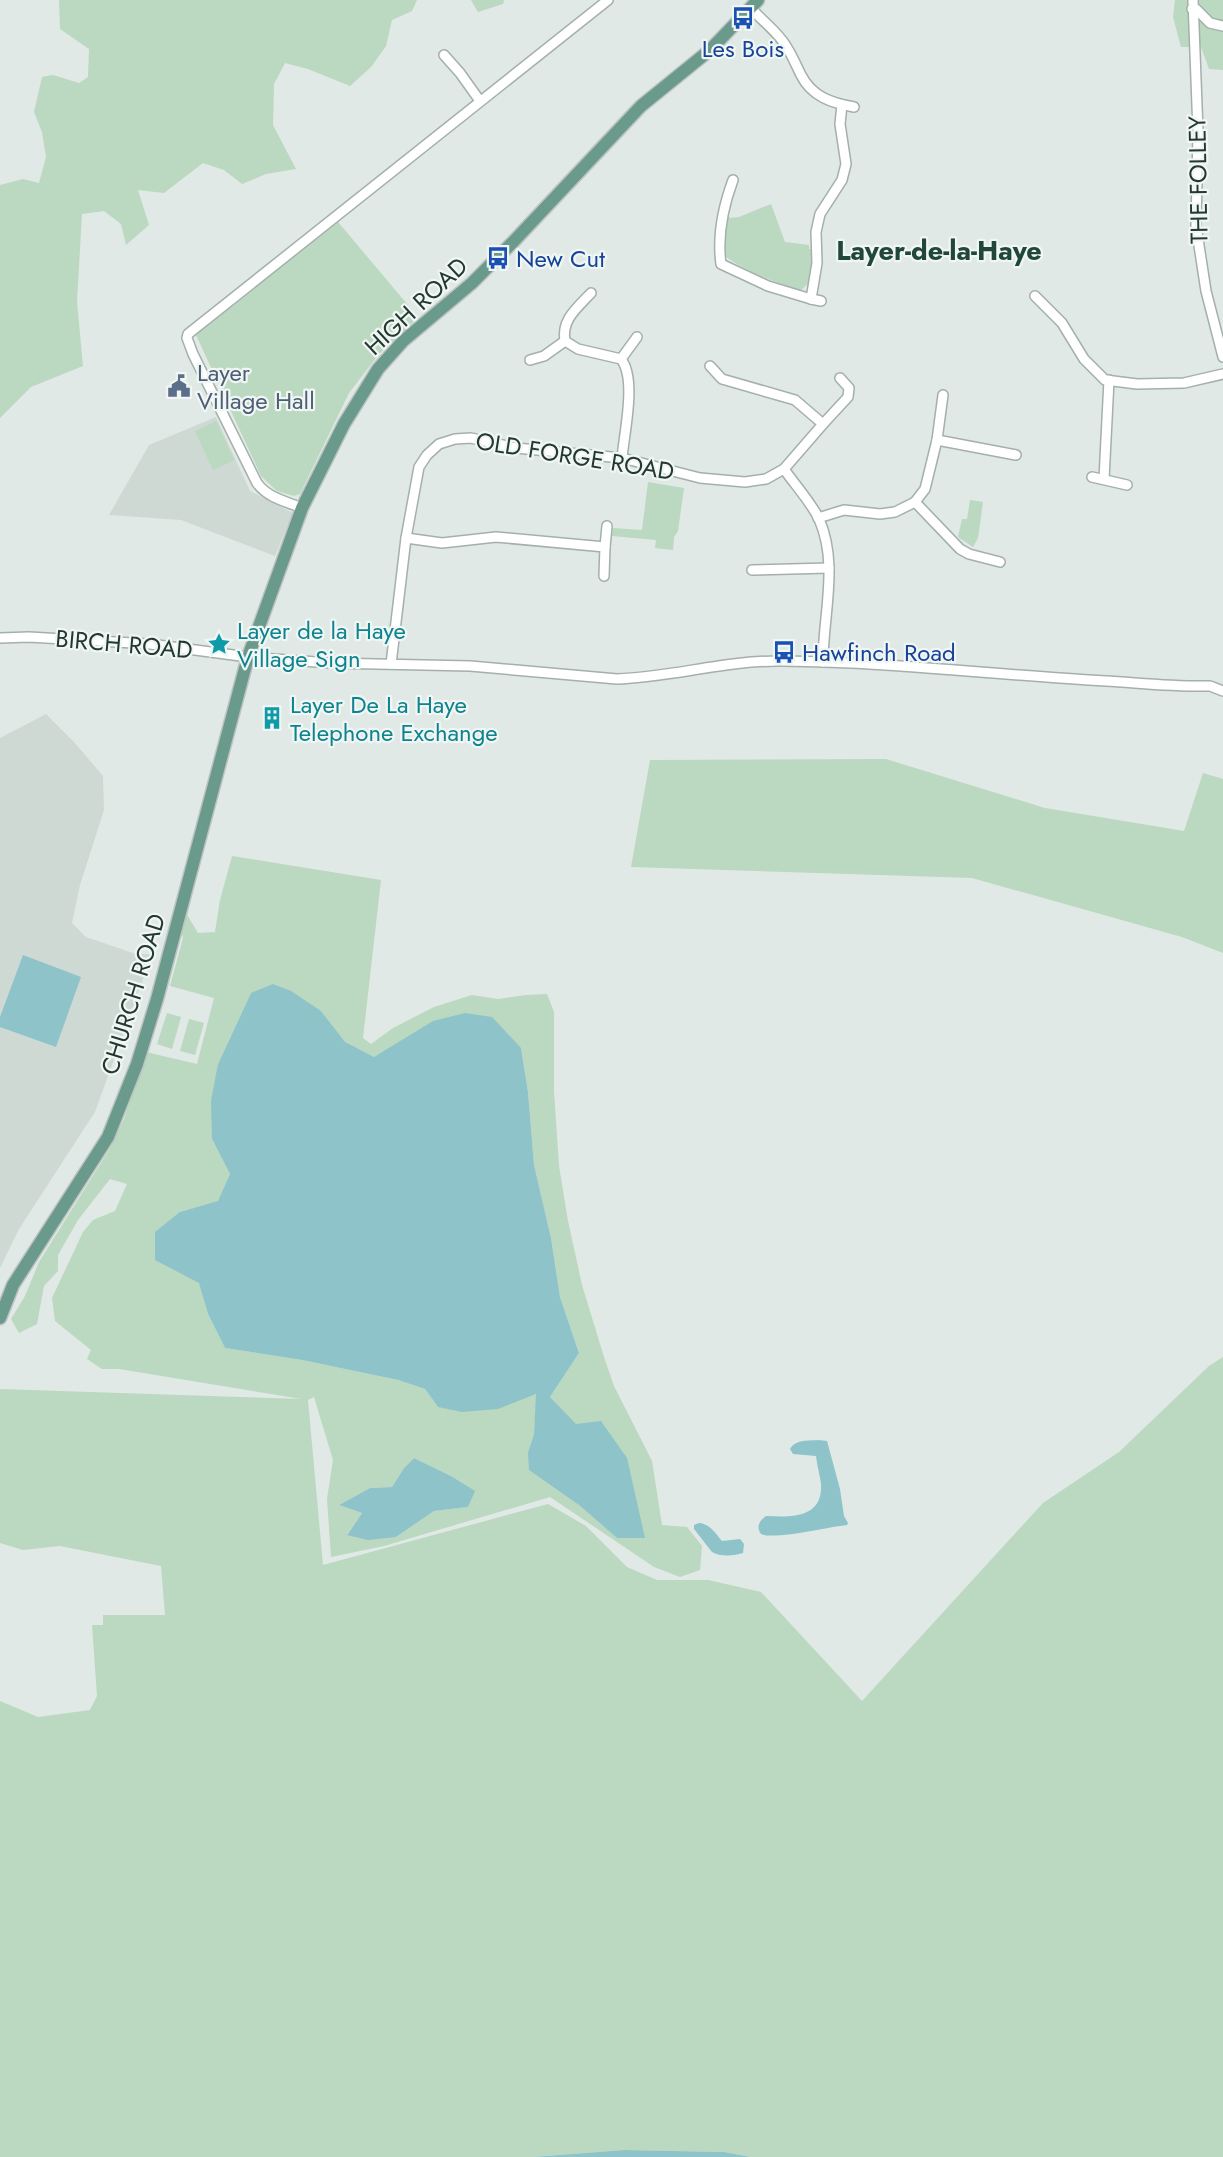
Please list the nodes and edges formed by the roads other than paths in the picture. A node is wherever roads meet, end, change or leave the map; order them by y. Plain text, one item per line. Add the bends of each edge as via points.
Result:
1 (608, 0) edge
2 (754, 4) edge
3 (1192, 4) edge
4 (1223, 26) edge
5 (444, 55) dead end
6 (480, 100) junction
7 (842, 105) junction
8 (855, 107) dead end
9 (733, 180) dead end
10 (591, 293) dead end
11 (1035, 296) dead end
12 (637, 337) dead end
13 (565, 341) junction
14 (1223, 357) edge
15 (621, 359) junction
16 (530, 360) dead end
17 (710, 366) dead end
18 (1223, 374) edge
19 (840, 378) dead end
20 (1110, 380) junction
21 (943, 395) dead end
22 (627, 412) junction
23 (638, 413) dead end
24 (823, 424) junction
25 (937, 440) junction
26 (1016, 455) dead end
27 (622, 458) junction
28 (784, 470) junction
29 (1092, 477) dead end
30 (1104, 478) junction
31 (1127, 485) dead end
32 (915, 502) junction
33 (302, 508) junction
34 (818, 518) junction
35 (607, 526) dead end
36 (406, 538) junction
37 (605, 547) junction
38 (1000, 562) dead end
39 (829, 568) junction
40 (752, 570) dead end
41 (604, 576) dead end
42 (0, 638) edge
43 (248, 657) junction
44 (823, 662) junction
45 (391, 664) junction
46 (1223, 684) edge
47 (1210, 686) junction
48 (1223, 691) edge
49 (0, 1318) edge

1 - 6 street
2 - 7 street via 785,43 809,88
2 - 33 main road, HIGH ROAD via 710,50 641,106 472,283 389,355 359,398
3 - 4 street via 1210,23
3 - 14 street, THE FOLLEY via 1198,132 1196,226 1206,291
5 - 6 street
6 - 33 street via 188,334 193,354 257,483 273,497
7 - 8 street
7 - 9 street via 841,137 846,164 842,180 820,214 816,232 816,300 720,268 720,238
10 - 13 street via 567,320
11 - 20 street via 1062,323 1084,359 1105,380
12 - 15 street
13 - 15 street via 578,349
13 - 16 street via 544,356
15 - 22 street via 628,371
17 - 24 street via 722,379 795,400
18 - 20 street via 1184,383
19 - 24 street, OLD FORGE ROAD via 849,388 848,398
20 - 30 street
21 - 25 street
22 - 23 street
22 - 27 street
24 - 28 street, OLD FORGE ROAD
25 - 26 street
25 - 32 street via 925,489
27 - 28 street, OLD FORGE ROAD via 700,478 745,482 766,479
27 - 36 street, OLD FORGE ROAD via 516,448 471,438 439,444 418,467
28 - 34 street
29 - 30 street
30 - 31 street
32 - 34 street via 895,512 844,510
32 - 38 street via 960,549
33 - 43 main road, HIGH ROAD
34 - 39 street via 827,544
35 - 37 street
36 - 37 street via 442,543 496,537
36 - 45 street, OLD FORGE ROAD
37 - 41 street
39 - 40 street
39 - 44 street
42 - 43 street, BIRCH ROAD via 150,644
43 - 45 street, BIRCH ROAD
43 - 49 main road, CHURCH ROAD via 137,1064 108,1137 13,1285
44 - 45 street, BIRCH ROAD via 732,663 616,679 470,666
44 - 47 street, BIRCH ROAD
46 - 47 street
47 - 48 street

